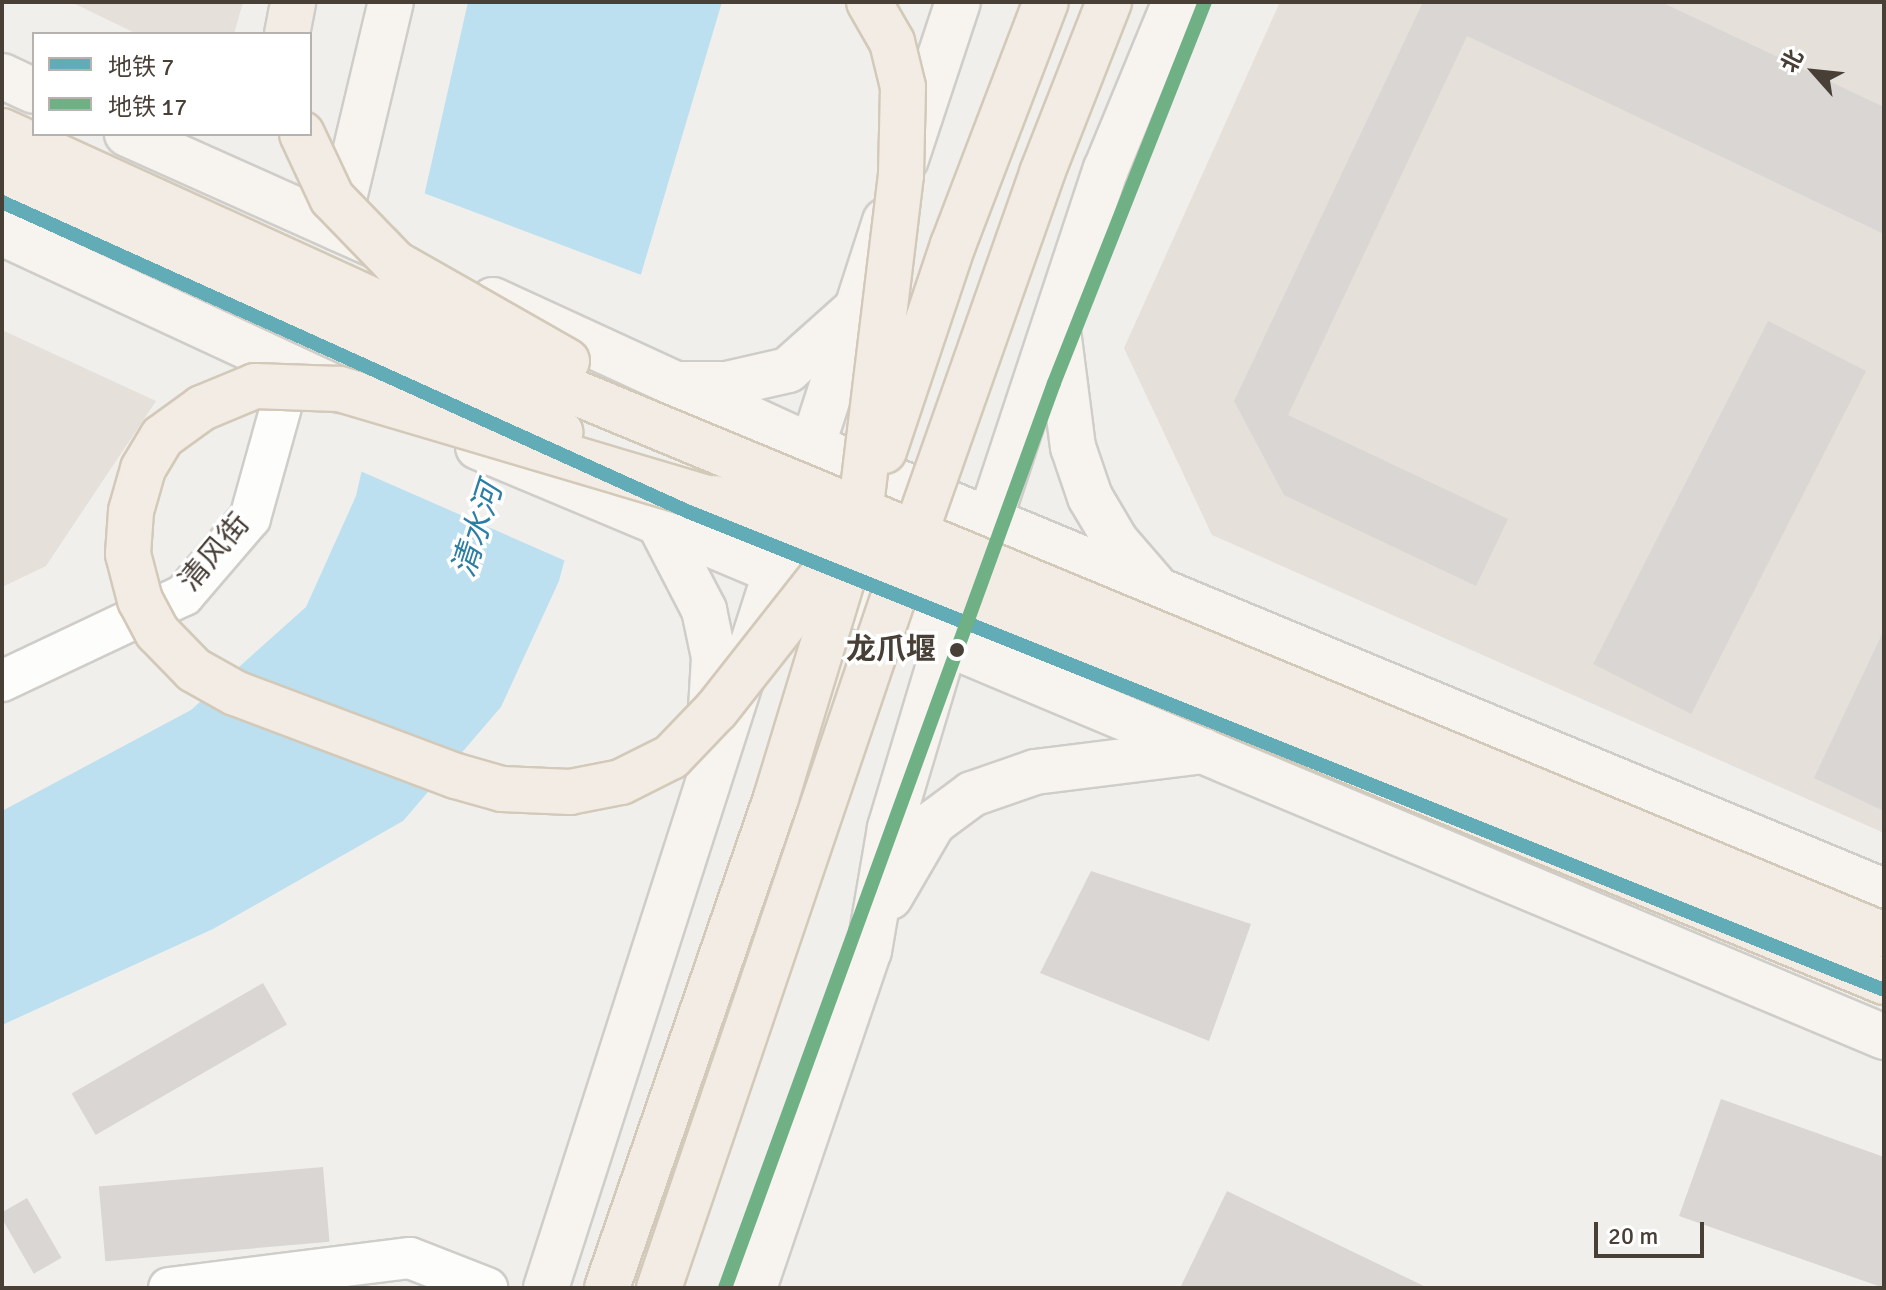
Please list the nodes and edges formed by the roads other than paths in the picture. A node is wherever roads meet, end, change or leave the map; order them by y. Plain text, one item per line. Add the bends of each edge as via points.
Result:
1 (293, 2) edge
2 (391, 2) edge
3 (869, 2) edge
4 (958, 2) edge
5 (1046, 2) edge
6 (1109, 2) edge
7 (1175, 2) edge
8 (287, 32) edge
9 (2, 76) edge
10 (32, 90) edge
11 (2, 131) edge
12 (131, 136) edge
13 (303, 136) edge
14 (2, 177) edge
15 (337, 228) junction
16 (2, 233) edge
17 (856, 309) junction
18 (1058, 317) junction
19 (292, 368) junction
20 (669, 380) junction
21 (811, 446) junction
22 (754, 467) junction
23 (741, 508) junction
24 (992, 517) junction
25 (660, 525) junction
26 (858, 530) junction
27 (776, 576) junction
28 (1162, 595) junction
29 (944, 640) junction
30 (2, 681) edge
31 (1212, 751) junction
32 (691, 833) junction
33 (1884, 891) edge
34 (1884, 935) edge
35 (869, 951) junction
36 (1884, 982) edge
37 (1884, 1037) edge
38 (169, 1288) edge
39 (487, 1288) edge
40 (546, 1288) edge
41 (607, 1288) edge
42 (659, 1288) edge
43 (754, 1288) edge

1 - 8 main road
2 - 15 main road
3 - 26 main road, bridge via 892,42 902,102 901,175
4 - 17 main road
5 - 26 main road, bridge via 953,245
6 - 42 main road, bridge via 1042,173 908,554
7 - 18 main road via 1106,169
9 - 10 main road
11 - 22 main road, bridge via 567,389
12 - 15 main road
13 - 22 main road, bridge via 332,198 395,263
14 - 23 main road, bridge via 540,424
15 - 20 main road
16 - 19 main road
17 - 20 main road via 788,370 727,384
17 - 21 main road
18 - 24 main road
18 - 28 main road via 1063,391 1090,497 1116,541
19 - 25 main road, bridge
19 - 30 street, 清风街 via 250,518 184,595
20 - 21 main road
21 - 24 main road
21 - 27 main road
22 - 34 main road, bridge
23 - 26 main road, bridge via 338,389 255,386 202,408 162,437 143,469 131,511 128,554 140,600 157,632 194,670 235,693 456,776 502,789 570,792 621,782 671,757 717,709
23 - 36 main road, bridge
24 - 28 main road
24 - 29 main road
25 - 27 main road
25 - 32 main road via 704,610 714,657 711,717
26 - 41 main road, bridge via 776,798
27 - 29 main road
27 - 32 main road
28 - 33 main road
29 - 31 main road
29 - 35 main road via 890,828
31 - 35 main road via 1035,772 972,794 933,823 908,860
31 - 37 main road
32 - 40 main road
35 - 43 main road
38 - 39 street via 410,1258

